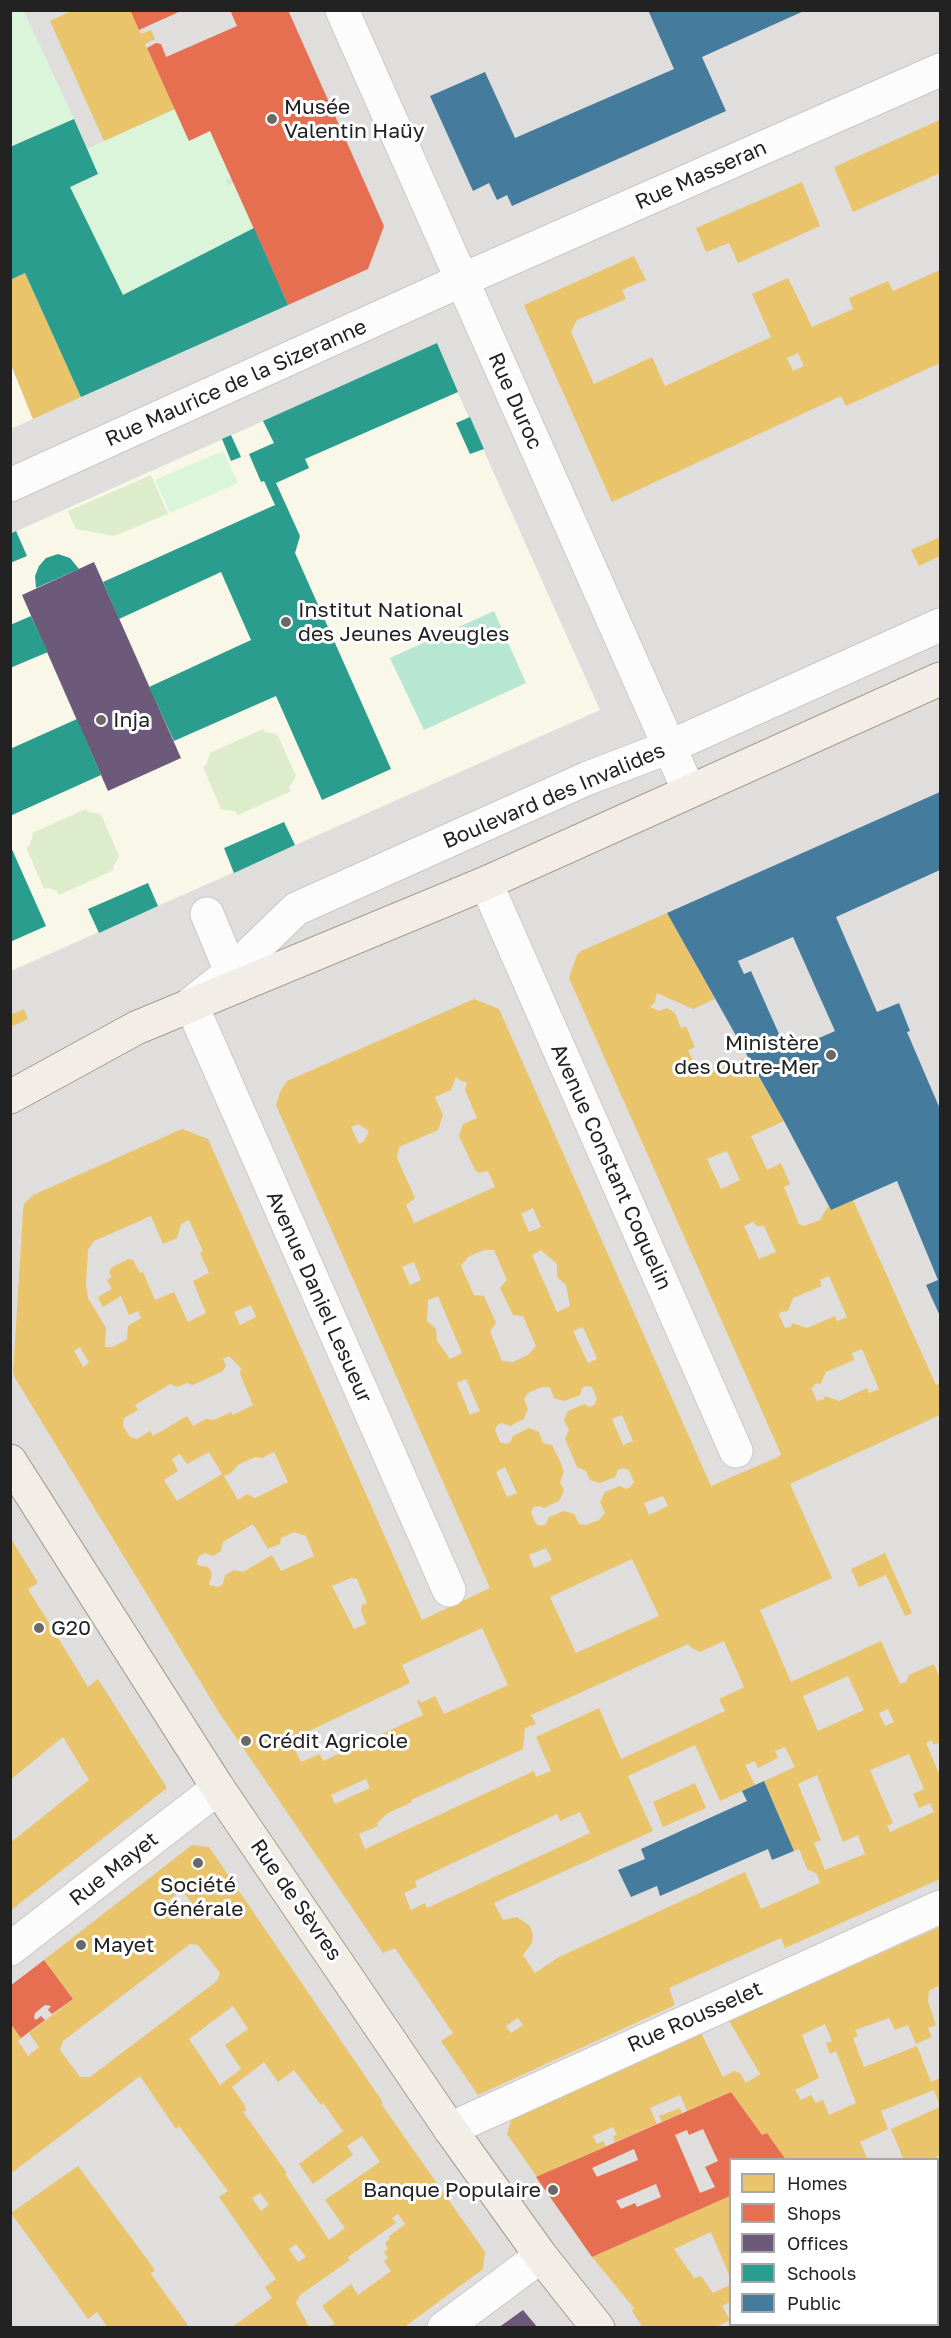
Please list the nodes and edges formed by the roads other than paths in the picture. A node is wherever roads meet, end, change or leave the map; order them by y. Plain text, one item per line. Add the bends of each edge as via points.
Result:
1 (342, 10) edge
2 (940, 70) edge
3 (462, 280) junction
4 (10, 485) edge
5 (940, 624) edge
6 (940, 679) edge
7 (669, 747) junction
8 (689, 791) junction
9 (486, 883) junction
10 (207, 914) dead end
11 (234, 980) junction
12 (191, 1004) junction
13 (10, 1097) edge
14 (736, 1451) dead end
15 (10, 1461) edge
16 (449, 1590) dead end
17 (218, 1788) junction
18 (940, 1907) edge
19 (10, 1949) edge
20 (450, 2129) junction
21 (542, 2256) junction
22 (444, 2328) edge
23 (598, 2328) edge

1 - 3 street, Rue Duroc
2 - 3 street, Rue Masseran
3 - 4 street, Rue Maurice de la Sizeranne
3 - 7 street, Rue Duroc
5 - 7 street, Boulevard des Invalides
6 - 8 main road, Boulevard des Invalides
7 - 8 street, Rue Duroc
7 - 11 street, Boulevard des Invalides via 588,778 297,909
8 - 9 main road, Boulevard des Invalides
9 - 11 main road, Boulevard des Invalides
9 - 14 street, Avenue Constant Coquelin
10 - 11 street
11 - 12 main road, Boulevard des Invalides
12 - 13 main road, Boulevard des Invalides via 112,1040
12 - 16 street, Avenue Daniel Lesueur
15 - 17 main road, Rue de Sèvres
17 - 19 street, Rue Mayet
17 - 20 main road, Rue de Sèvres
18 - 20 street, Rue Rousselet
20 - 21 main road, Rue de Sèvres
21 - 22 street
21 - 23 main road, Rue de Sèvres

